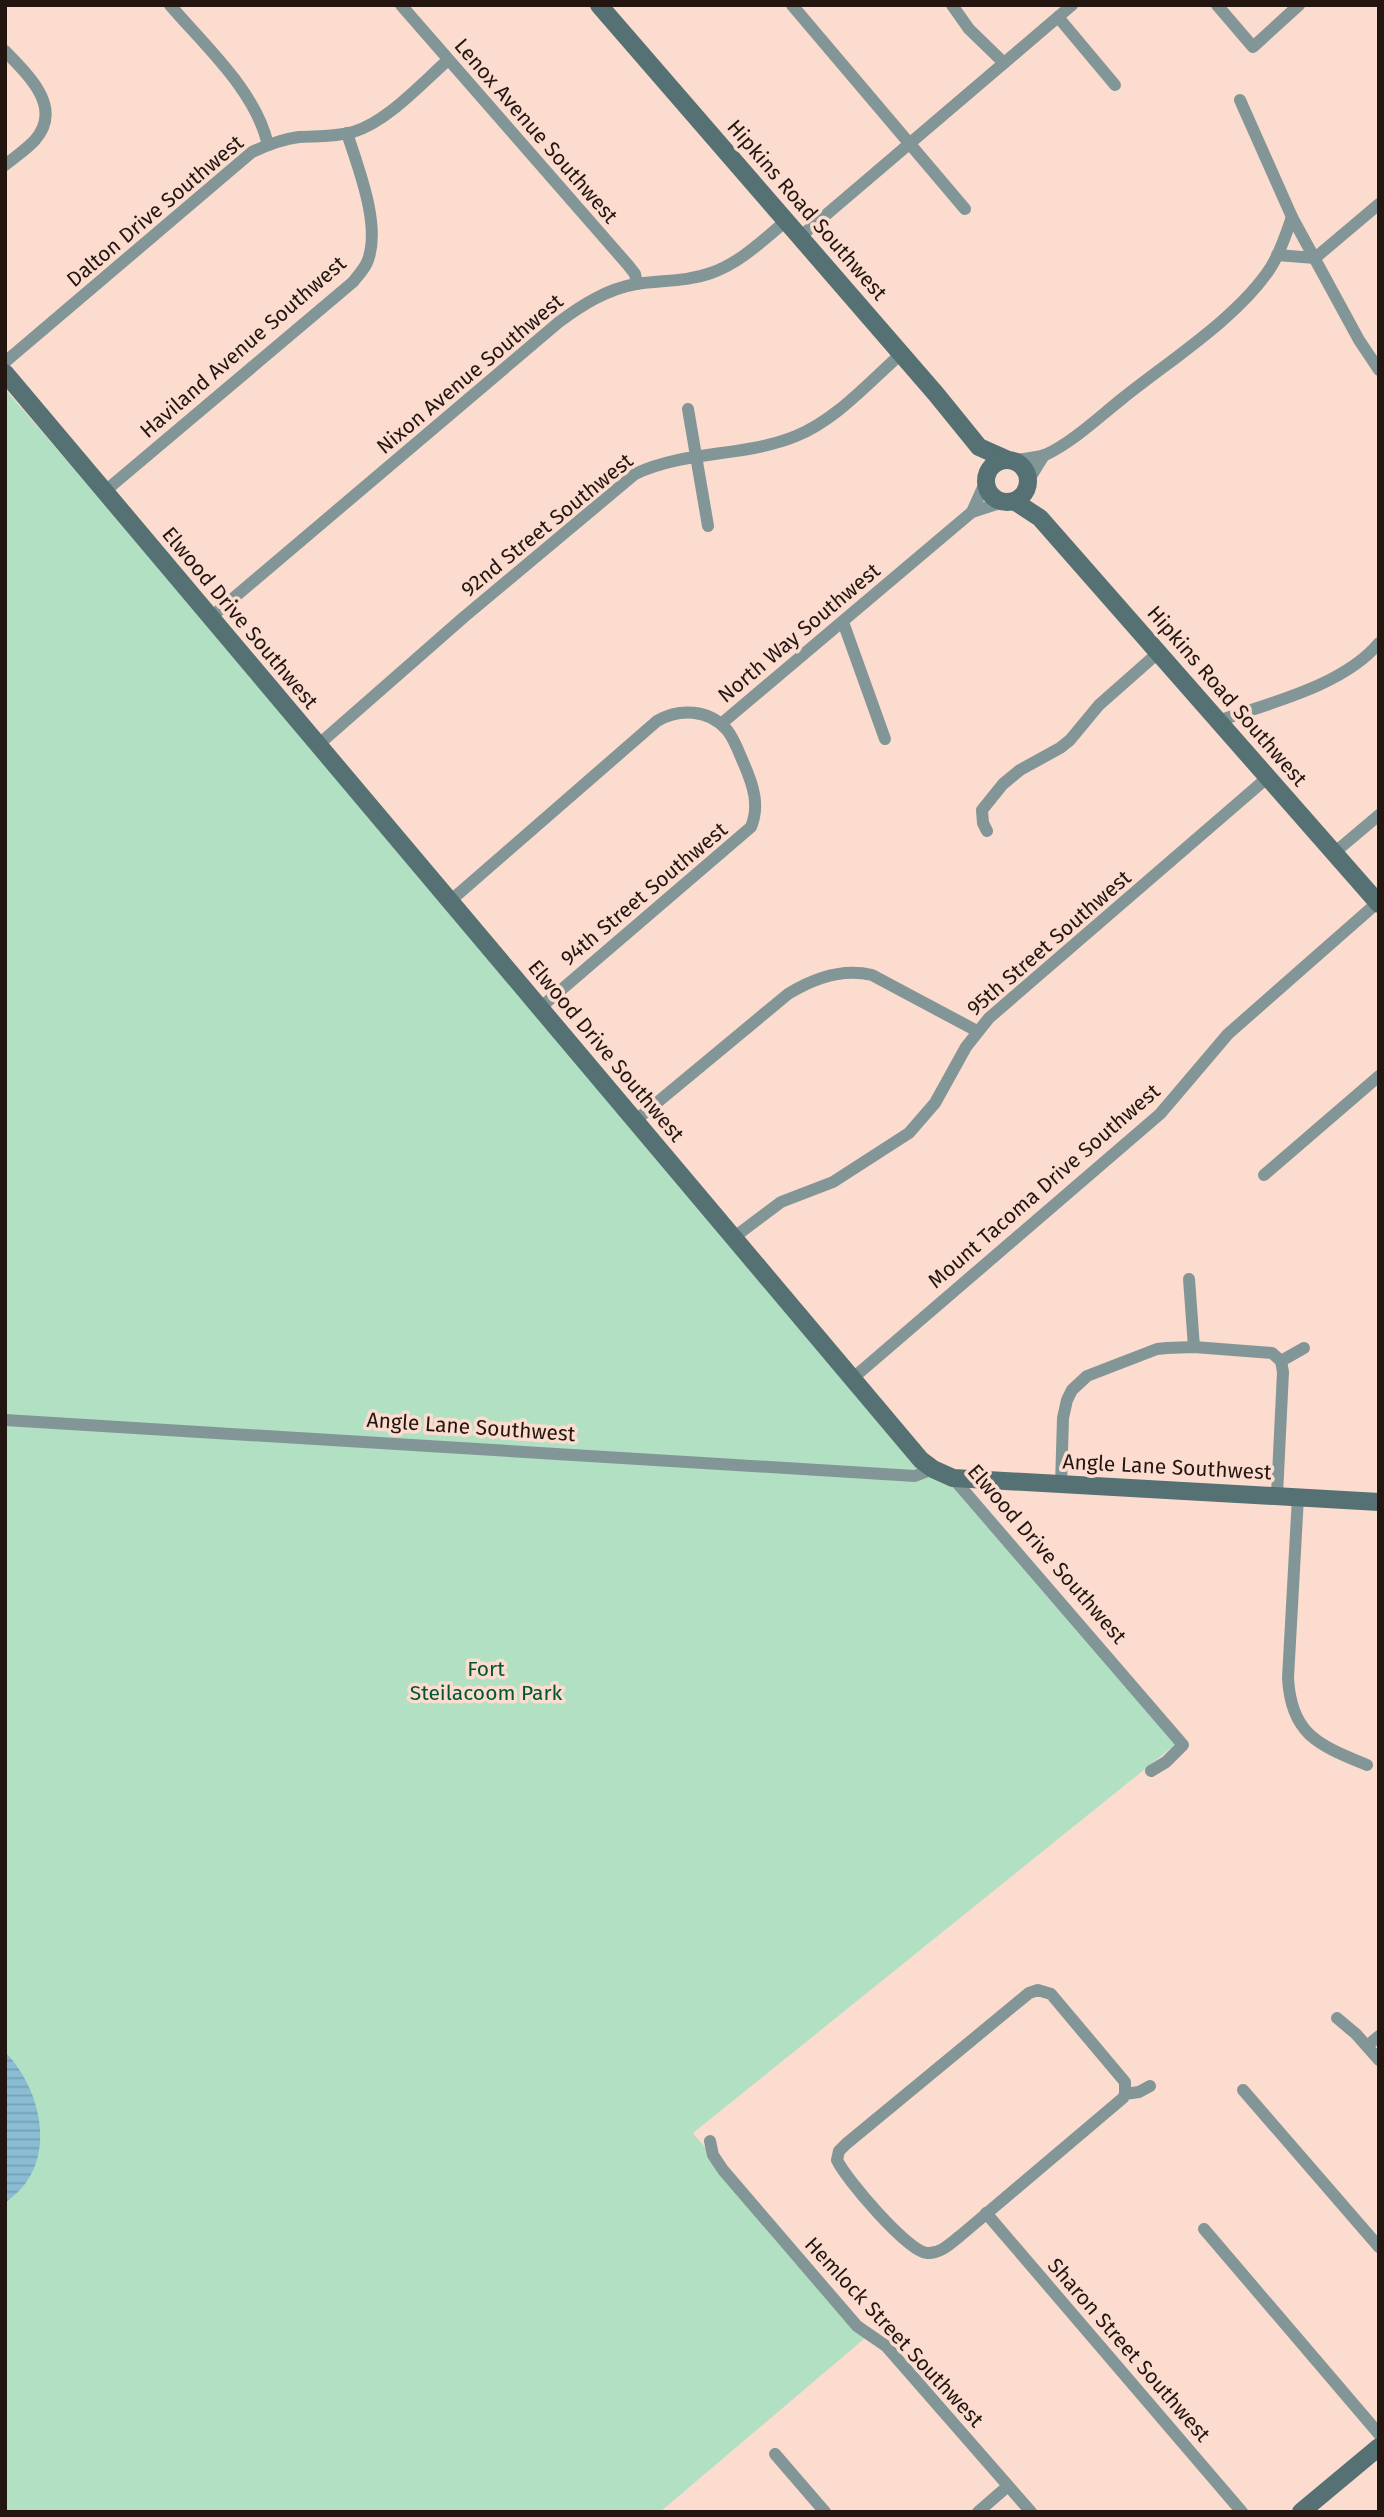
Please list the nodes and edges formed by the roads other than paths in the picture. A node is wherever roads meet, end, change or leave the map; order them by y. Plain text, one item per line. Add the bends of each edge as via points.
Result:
1 (170, 5) edge
2 (401, 5) edge
3 (599, 5) edge
4 (792, 5) edge
5 (952, 5) edge
6 (1072, 5) edge
7 (1217, 5) edge
8 (1299, 5) edge
9 (1058, 18) junction
10 (5, 51) edge
11 (448, 60) junction
12 (1004, 63) junction
13 (1115, 85) dead end
14 (1240, 100) dead end
15 (347, 133) junction
16 (909, 142) junction
17 (268, 145) junction
18 (5, 165) edge
19 (1379, 204) edge
20 (965, 209) dead end
21 (1292, 217) junction
22 (786, 220) junction
23 (800, 237) junction
24 (1277, 256) junction
25 (1315, 258) junction
26 (637, 284) junction
27 (901, 354) junction
28 (1376, 361) edge
29 (5, 362) edge
30 (5, 373) edge
31 (688, 410) dead end
32 (979, 447) junction
33 (1044, 455) junction
34 (697, 457) junction
35 (1009, 460) junction
36 (985, 479) junction
37 (104, 492) junction
38 (1018, 493) junction
39 (972, 512) junction
40 (708, 526) dead end
41 (209, 618) junction
42 (843, 622) junction
43 (1379, 643) edge
44 (1158, 652) junction
45 (1218, 721) junction
46 (721, 724) junction
47 (885, 739) dead end
48 (318, 745) junction
49 (1268, 778) junction
50 (1379, 815) edge
51 (987, 831) dead end
52 (1334, 853) junction
53 (449, 902) junction
54 (1378, 904) edge
55 (540, 1008) junction
56 (977, 1031) junction
57 (1379, 1076) edge
58 (636, 1120) junction
59 (1264, 1175) dead end
60 (733, 1238) junction
61 (1189, 1279) dead end
62 (1194, 1347) junction
63 (1304, 1348) dead end
64 (1281, 1361) junction
65 (852, 1377) junction
66 (5, 1420) edge
67 (933, 1469) junction
68 (953, 1478) junction
69 (1061, 1485) junction
70 (1277, 1495) junction
71 (1298, 1497) junction
72 (1379, 1502) edge
73 (1367, 1765) dead end
74 (1151, 1771) dead end
75 (1337, 2018) dead end
76 (1379, 2036) edge
77 (1367, 2046) junction
78 (1379, 2060) edge
79 (1150, 2086) dead end
80 (1243, 2090) dead end
81 (1125, 2094) junction
82 (710, 2141) dead end
83 (986, 2213) junction
84 (1204, 2229) dead end
85 (1379, 2247) edge
86 (1379, 2434) edge
87 (1379, 2447) edge
88 (775, 2454) dead end
89 (1008, 2486) junction
90 (825, 2512) edge
91 (978, 2512) edge
92 (1031, 2512) edge
93 (1242, 2512) edge
94 (1301, 2512) edge

1 - 17 street via 245,93
2 - 11 street, Lenox Avenue Southwest
3 - 22 street, Hipkins Road Southwest
4 - 16 street
5 - 12 street
6 - 9 street
7 - 8 street via 1254,47
9 - 12 street
9 - 13 street
10 - 18 street via 37,86 46,108 46,119 35,139
11 - 15 street, Dalton Drive Southwest via 372,124
11 - 26 street, Lenox Avenue Southwest via 628,265
12 - 16 street
14 - 21 street
15 - 17 street, Dalton Drive Southwest
15 - 37 street, Haviland Avenue Southwest via 365,192 372,237 361,272
16 - 20 street
16 - 23 street
17 - 29 street, Dalton Drive Southwest via 252,152
19 - 25 street
21 - 24 street
21 - 25 street
22 - 23 street, Hipkins Road Southwest
22 - 26 street, Nixon Avenue Southwest via 750,251 712,273
23 - 27 street, Hipkins Road Southwest
24 - 25 street
24 - 33 street via 1254,288 1209,330
25 - 28 street via 1359,340
26 - 41 street, Nixon Avenue Southwest via 599,297 559,322
27 - 32 street, Hipkins Road Southwest
27 - 34 street, 92nd Street Southwest via 806,432 774,443
30 - 37 street, Elwood Drive Southwest
31 - 34 street
32 - 35 street, Hipkins Road Southwest
32 - 36 street, Hipkins Road Southwest
33 - 35 street
33 - 38 street
34 - 40 street
34 - 48 street, 92nd Street Southwest via 657,463 635,474
35 - 36 street via 993,464
35 - 38 street via 1024,468
36 - 38 street via 991,496
36 - 39 street, North Way Southwest
37 - 41 street, Elwood Drive Southwest
38 - 39 street, North Way Southwest
38 - 44 street, Hipkins Road Southwest
39 - 42 street, North Way Southwest
41 - 48 street, Elwood Drive Southwest
42 - 46 street, North Way Southwest
42 - 47 street
43 - 45 street via 1359,663 1332,678
44 - 45 street, Hipkins Road Southwest
44 - 51 street via 1099,705 1070,740 1003,783 982,810
45 - 49 street, Hipkins Road Southwest
46 - 53 street, North Way Southwest via 691,712 657,721
46 - 55 street, 94th Street Southwest via 754,786 751,827
48 - 53 street, Elwood Drive Southwest
49 - 52 street, Hipkins Road Southwest
49 - 56 street, 95th Street Southwest
50 - 52 street
52 - 54 street, Hipkins Road Southwest
53 - 55 street, Elwood Drive Southwest
54 - 65 street, Mount Tacoma Drive Southwest via 1228,1034 1160,1114
55 - 58 street, Elwood Drive Southwest
56 - 58 street via 872,975 854,971 827,977 788,994
56 - 60 street, 95th Street Southwest via 935,1103 909,1133 843,1177 780,1202
57 - 59 street
58 - 60 street, Elwood Drive Southwest
60 - 65 street, Elwood Drive Southwest
61 - 62 street
62 - 64 street via 1272,1353
62 - 69 street via 1157,1349 1081,1380 1067,1401 1063,1418
63 - 64 street
64 - 70 street
65 - 67 street, Elwood Drive Southwest
66 - 67 street, Angle Lane Southwest via 915,1476
67 - 68 street, Elwood Drive Southwest
68 - 69 street, Angle Lane Southwest
68 - 74 street, Elwood Drive Southwest via 1183,1745
69 - 70 street, Angle Lane Southwest
70 - 71 street, Angle Lane Southwest
71 - 72 street, Angle Lane Southwest
71 - 73 street via 1289,1698 1297,1721 1309,1736 1323,1747
75 - 77 street
76 - 77 street
77 - 78 street
79 - 81 street
80 - 85 street
81 - 83 street
81 - 83 street via 1125,2082 1051,1994 1038,1990 839,2151 838,2164 893,2230 919,2251 945,2248
82 - 89 street, Hemlock Street Southwest via 723,2170 857,2326 886,2346
83 - 93 street, Sharon Street Southwest
84 - 86 street
87 - 94 street
88 - 90 street
89 - 91 street
89 - 92 street, Hemlock Street Southwest

